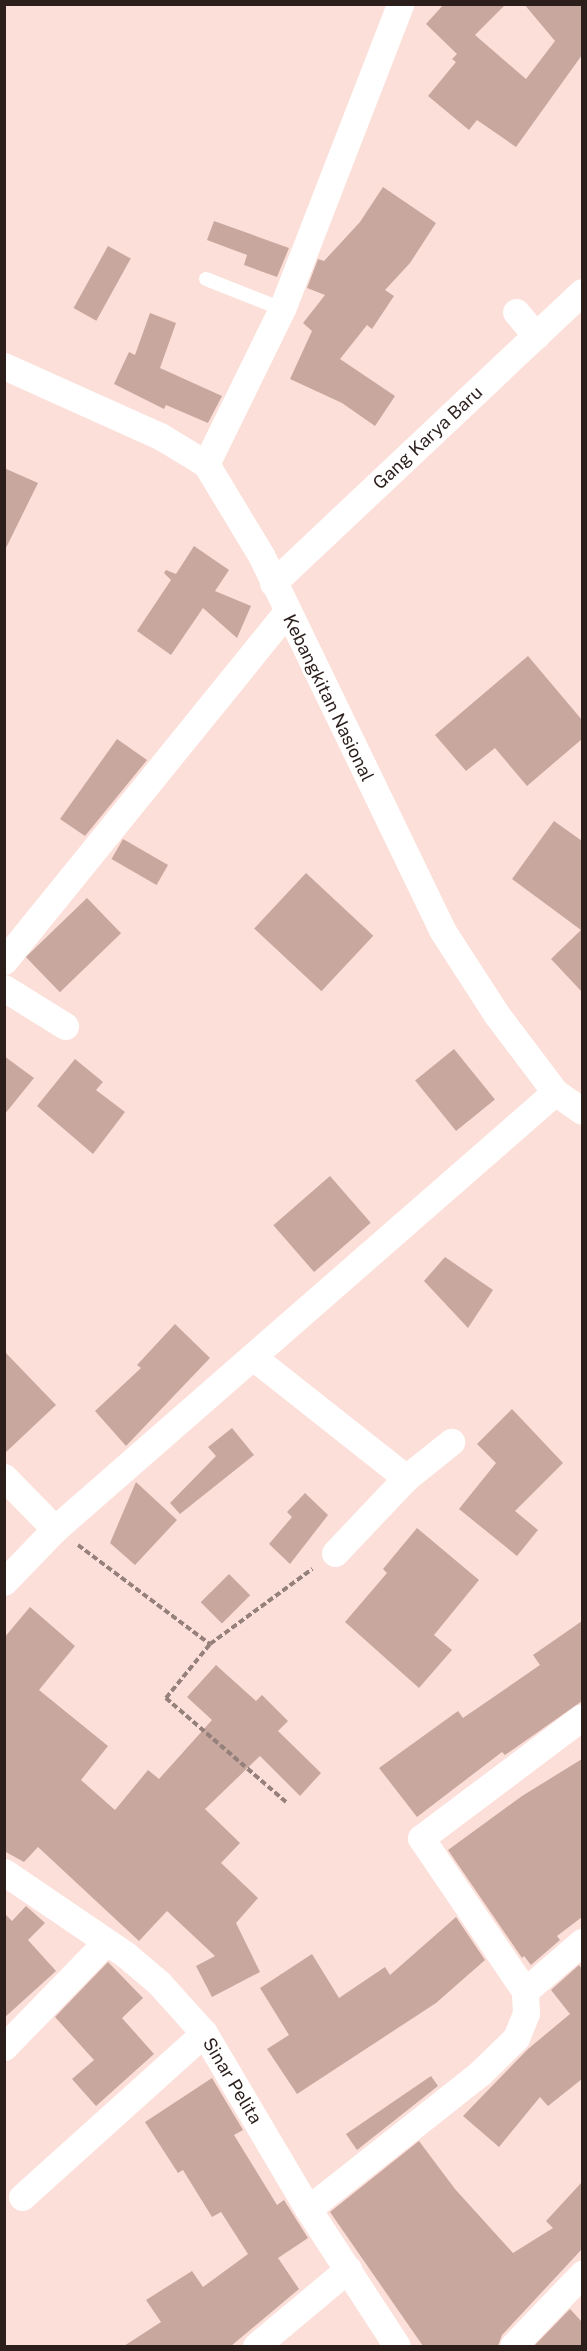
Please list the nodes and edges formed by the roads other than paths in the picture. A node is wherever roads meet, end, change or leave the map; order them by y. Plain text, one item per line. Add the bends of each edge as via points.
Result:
1 (400, 4) edge
2 (206, 279) dead end
3 (582, 292) edge
4 (282, 309) junction
5 (516, 312) dead end
6 (536, 336) junction
7 (4, 366) edge
8 (206, 464) junction
9 (273, 583) junction
10 (286, 613) junction
11 (4, 961) edge
12 (4, 988) edge
13 (65, 1026) dead end
14 (555, 1092) junction
15 (582, 1112) edge
16 (253, 1356) junction
17 (451, 1442) dead end
18 (4, 1477) edge
19 (406, 1478) junction
20 (55, 1529) junction
21 (335, 1552) road end
22 (4, 1582) edge
23 (582, 1717) edge
24 (4, 1872) edge
25 (106, 1942) junction
26 (582, 1942) edge
27 (525, 1991) junction
28 (204, 2033) junction
29 (4, 2047) edge
30 (22, 2197) dead end
31 (309, 2209) junction
32 (348, 2269) junction
33 (582, 2274) edge
34 (256, 2346) edge
35 (397, 2346) edge
36 (513, 2346) edge

1 - 4 street
2 - 4 lane
3 - 6 street, Gang Karya Baru
4 - 8 street
5 - 6 street
6 - 9 street, Gang Karya Baru
7 - 8 street, Kebangkitan Nasional via 178,445
8 - 9 street, Kebangkitan Nasional via 238,514
9 - 10 street, Kebangkitan Nasional
10 - 11 street
10 - 14 street, Kebangkitan Nasional via 442,930 497,1015
12 - 13 street
14 - 15 street, Kebangkitan Nasional
14 - 16 street
16 - 19 street
16 - 20 street
17 - 19 street
18 - 20 street
19 - 21 street
20 - 22 street
23 - 27 street via 420,1838
24 - 25 street, Sinar Pelita
25 - 28 street, Sinar Pelita via 159,1983
25 - 29 street
26 - 27 street
27 - 31 street via 526,2013 516,2038 480,2073
28 - 30 street
28 - 31 street, Sinar Pelita
31 - 32 street, Sinar Pelita
32 - 34 street
32 - 35 street, Sinar Pelita
33 - 36 street

